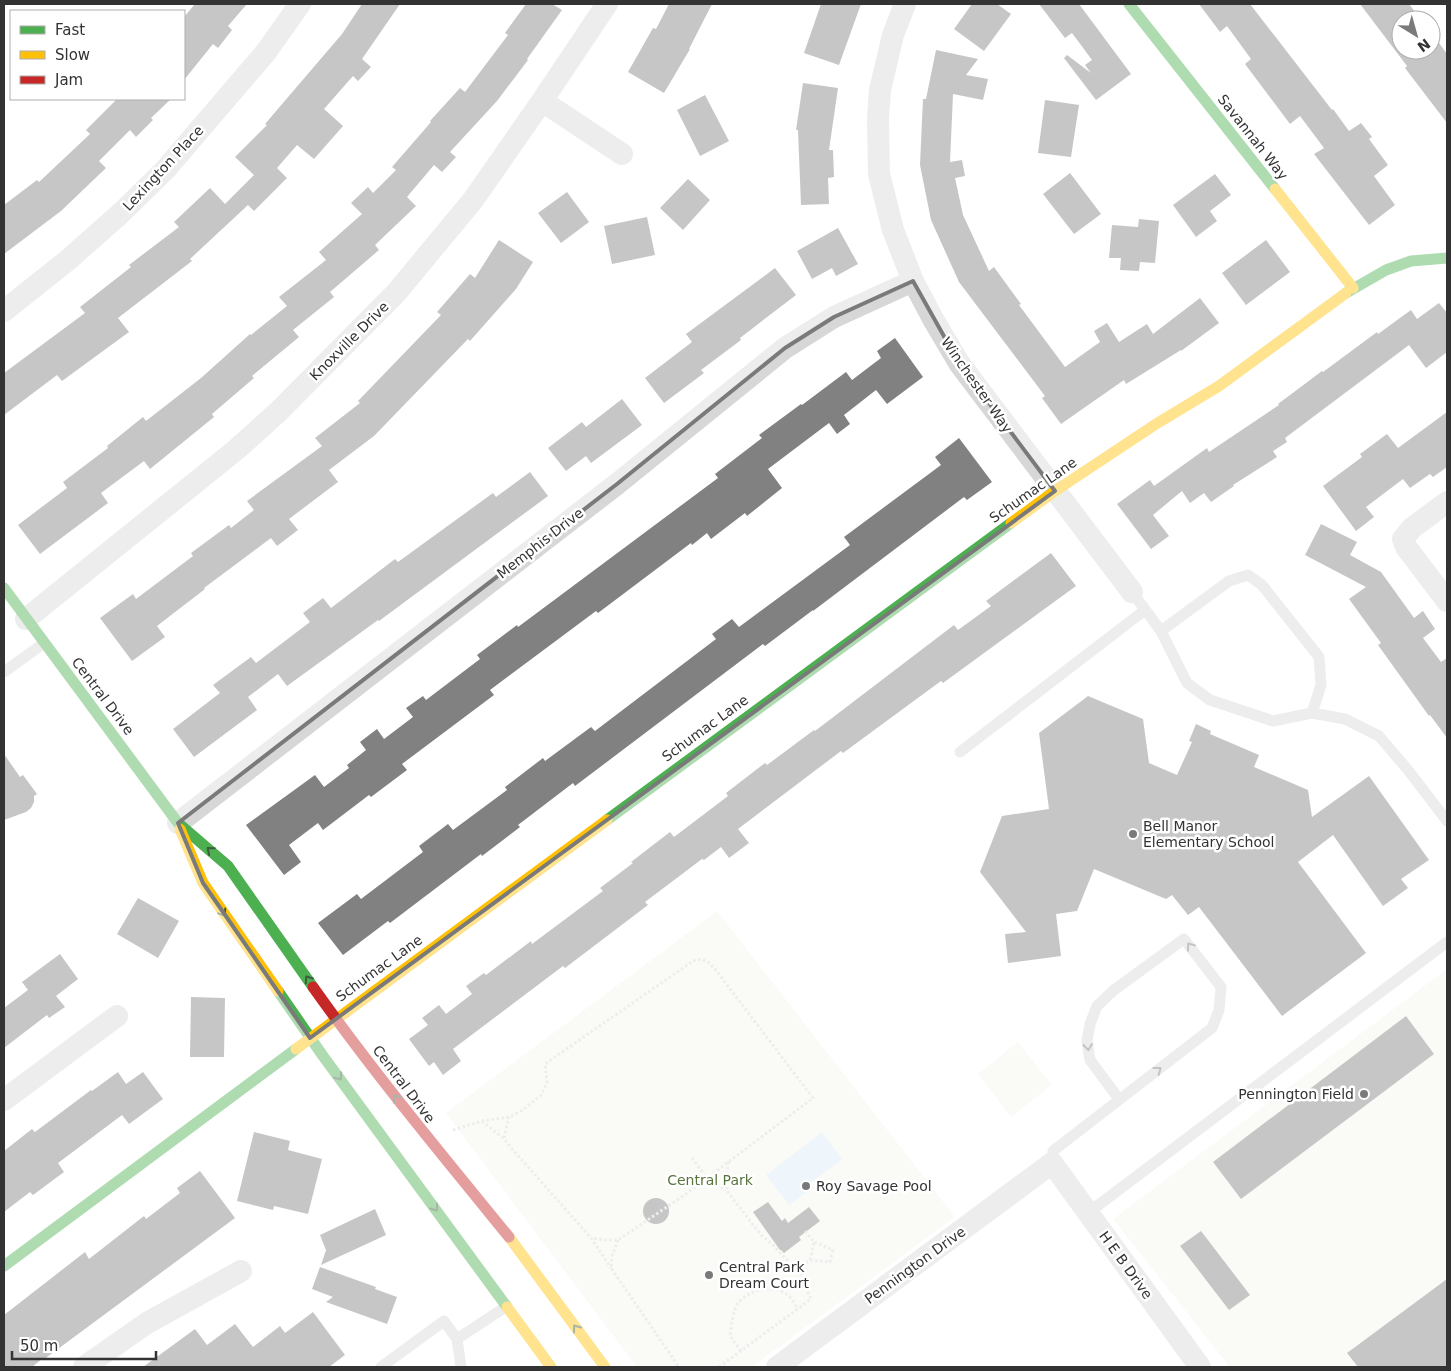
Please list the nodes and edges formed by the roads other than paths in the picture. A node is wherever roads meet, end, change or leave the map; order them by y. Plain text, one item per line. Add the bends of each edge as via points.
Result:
1 (300, 4) edge
2 (608, 4) edge
3 (905, 4) edge
4 (1129, 4) edge
5 (542, 100) junction
6 (622, 154) dead end
7 (1447, 258) edge
8 (913, 281) junction
9 (1353, 288) junction
10 (4, 311) edge
11 (1055, 491) junction
12 (1447, 502) edge
13 (4, 588) edge
14 (1132, 592) joint
15 (1447, 601) edge
16 (1145, 610) junction
17 (26, 619) junction
18 (1160, 631) junction
19 (44, 643) junction
20 (4, 672) edge
21 (1312, 712) junction
22 (960, 752) dead end
23 (1447, 821) edge
24 (178, 822) junction
25 (1447, 942) edge
26 (117, 1016) dead end
27 (336, 1019) junction
28 (310, 1038) junction
29 (1119, 1099) junction
30 (4, 1100) edge
31 (1052, 1164) junction
32 (1088, 1213) junction
33 (4, 1266) edge
34 (241, 1271) dead end
35 (507, 1306) junction
36 (457, 1339) junction
37 (84, 1367) edge
38 (381, 1367) edge
39 (460, 1367) edge
40 (551, 1367) edge
41 (605, 1367) edge
42 (777, 1367) edge
43 (1200, 1367) edge

1 - 10 street, Lexington Place via 266,52 165,170 68,260
2 - 5 street, Knoxville Drive
3 - 8 street, Winchester Way via 893,35 880,90 879,174 893,230
4 - 9 street, Savannah Way
5 - 6 street
5 - 17 street, Knoxville Drive via 473,200 396,294 237,449
7 - 9 street, Schumac Lane via 1412,261 1386,270
8 - 11 street, Winchester Way via 958,363
8 - 24 street, Memphis Drive via 834,317 785,348 617,484
9 - 11 street, Schumac Lane via 1219,386
11 - 14 street, Winchester Way
11 - 27 street, Schumac Lane
12 - 15 street via 1412,528 1403,539 1406,548
13 - 17 street, Central Drive
14 - 16 lane
16 - 18 lane
16 - 22 lane
17 - 19 street, Central Drive
18 - 21 lane via 1187,683 1210,700 1273,720
18 - 21 lane via 1229,581 1248,575 1262,586 1319,657 1320,685
19 - 20 lane
19 - 24 street, Central Drive
21 - 23 lane via 1346,719 1379,736
27 -> 24 street, Central Drive via 228,866
24 -> 28 street, Central Drive via 203,882
25 - 32 lane
26 - 30 street
27 - 28 street, Schumac Lane
41 -> 27 street, Central Drive via 509,1237
28 - 33 street, Schumac Lane
28 -> 35 street, Central Drive
29 -> 29 lane via 1212,1028 1220,1010 1220,987 1184,939 1097,1006 1087,1041 1090,1060
29 - 31 lane via 1053,1151
31 - 32 street, H E B Drive
31 - 42 street, Pennington Drive
32 - 43 street, H E B Drive
34 - 37 street via 147,1323
35 - 36 lane
35 - 40 street, Central Drive
36 - 38 lane via 444,1321
36 - 39 lane

